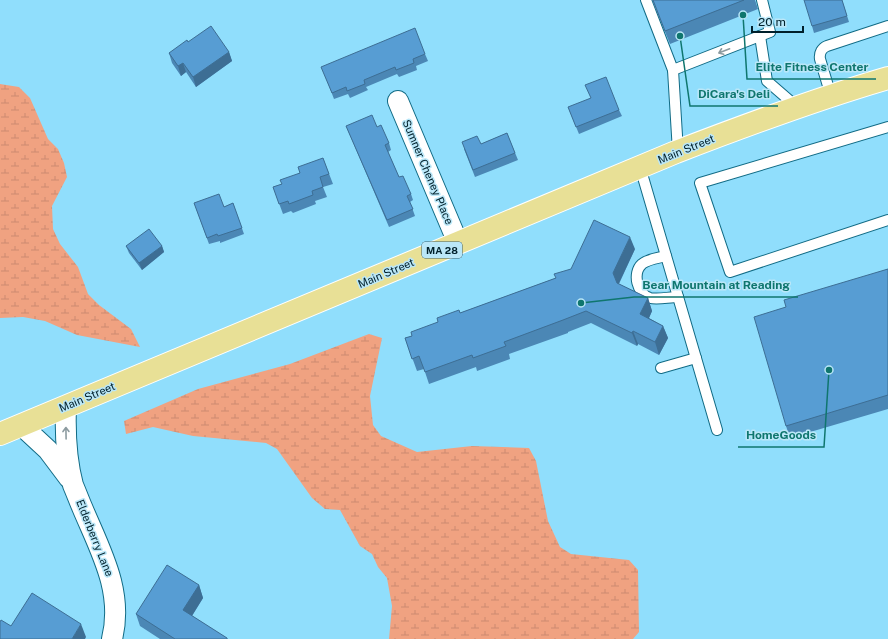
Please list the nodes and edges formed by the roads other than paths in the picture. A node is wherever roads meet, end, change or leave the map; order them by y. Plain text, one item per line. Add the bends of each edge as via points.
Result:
1 (646, 0) edge
2 (762, 0) edge
3 (888, 26) edge
4 (760, 36) junction
5 (673, 70) junction
6 (888, 78) edge
7 (831, 96) junction
8 (398, 101) dead end
9 (797, 107) junction
10 (888, 127) edge
11 (678, 152) junction
12 (640, 167) junction
13 (888, 220) edge
14 (458, 243) junction
15 (666, 256) junction
16 (678, 297) junction
17 (696, 358) junction
18 (661, 368) dead end
19 (66, 406) junction
20 (21, 425) junction
21 (717, 430) dead end
22 (0, 434) edge
23 (74, 485) junction
24 (112, 639) edge

1 - 5 lane
2 - 4 lane via 770,32
3 - 7 lane via 822,50 820,59
4 -> 5 lane
4 - 9 lane via 767,81
5 - 11 lane
6 - 7 main road, Main Street / MA 28
7 - 9 main road, Main Street / MA 28
8 - 14 street, Sumner Cheney Place
9 - 11 main road, Main Street / MA 28
10 - 13 lane via 700,183 730,272
11 - 12 main road, Main Street / MA 28
12 - 14 main road, Main Street / MA 28
12 - 15 lane
14 - 19 main road, Main Street / MA 28
15 - 16 lane
15 - 16 lane via 648,261 639,267 636,274 638,286 641,292 649,297
16 - 17 lane
17 - 18 lane
17 - 21 lane
19 - 20 main road, Main Street / MA 28
23 -> 19 street, Elderberry Lane via 66,443
20 - 22 main road, Main Street / MA 28
20 - 23 street, Elderberry Lane via 48,450
23 - 24 street, Elderberry Lane via 111,578 115,610

